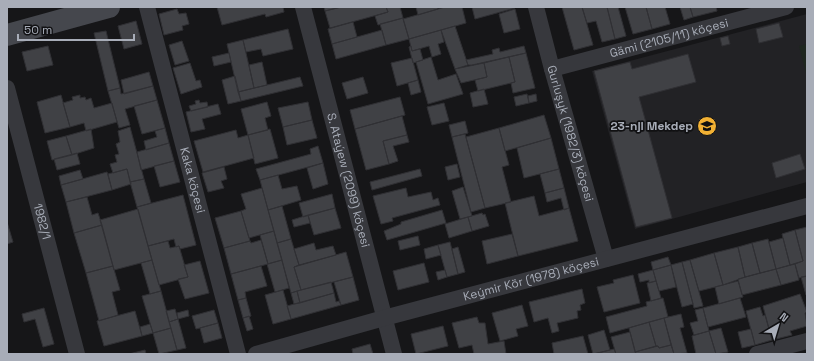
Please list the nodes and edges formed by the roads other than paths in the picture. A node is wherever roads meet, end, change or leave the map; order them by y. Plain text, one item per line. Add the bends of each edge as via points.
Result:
1 (109, 7) edge
2 (147, 7) edge
3 (303, 7) edge
4 (536, 7) edge
5 (786, 7) edge
6 (7, 35) edge
7 (552, 69) junction
8 (7, 88) edge
9 (807, 206) edge
10 (606, 259) junction
11 (384, 318) junction
12 (807, 341) edge
13 (77, 354) edge
14 (238, 354) edge
15 (256, 354) edge
16 (394, 354) edge
17 (757, 354) edge

1 - 6 street
2 - 14 street, Kaka köçesi
3 - 11 street, S. Ataýew (2099) köçesi
4 - 7 street, Gurluşyk (1982/3) köçesi
5 - 7 street, Gämi (2105/11) köçesi
7 - 10 street, Gurluşyk (1982/3) köçesi
8 - 13 street, 1982/1
9 - 10 street, Keýmir Kör (1978) köçesi
10 - 11 street, Keýmir Kör (1978) köçesi
11 - 15 street, Keýmir Kör (1978) köçesi
11 - 16 street, S. Ataýew (2099) köçesi
12 - 17 street

